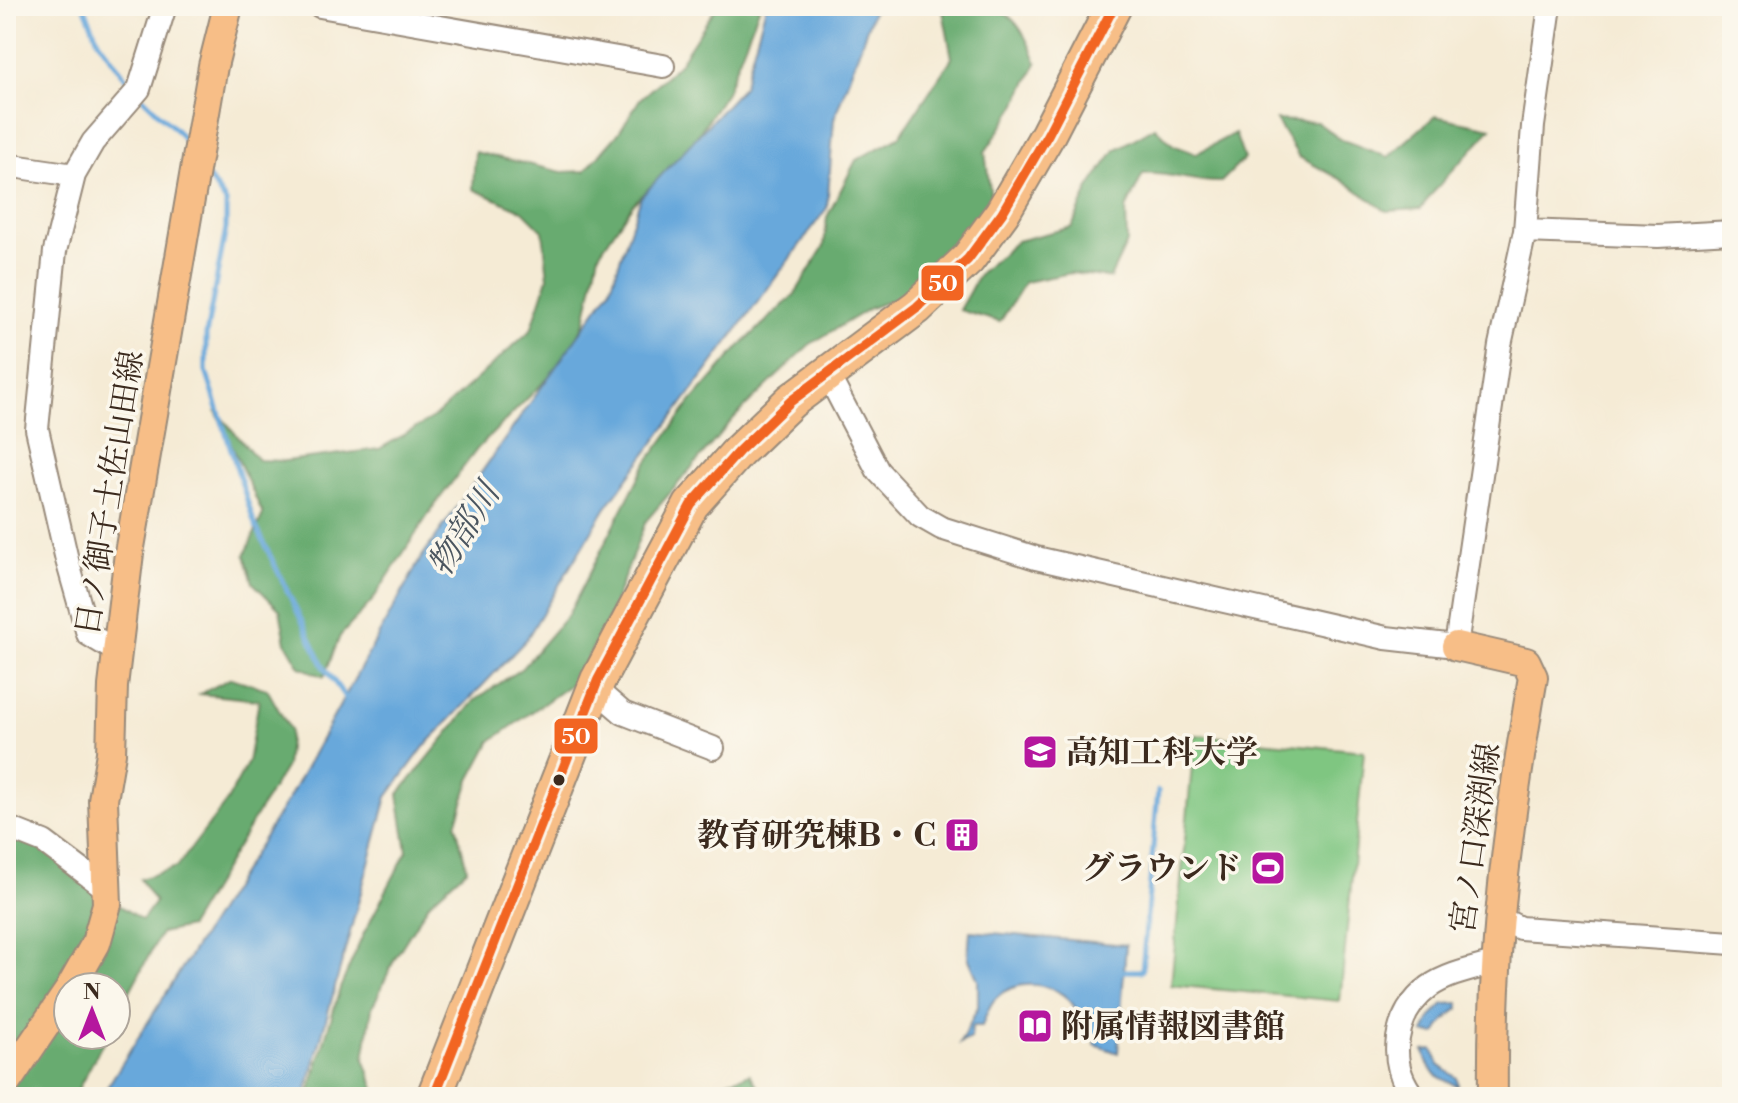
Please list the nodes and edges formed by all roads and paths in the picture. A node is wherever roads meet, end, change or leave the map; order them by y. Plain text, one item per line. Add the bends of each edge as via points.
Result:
1 (165, 6) edge
2 (228, 6) edge
3 (320, 6) edge
4 (1114, 6) edge
5 (1550, 6) edge
6 (663, 66) dead end
7 (6, 165) edge
8 (74, 175) junction
9 (1525, 231) junction
10 (1732, 232) edge
11 (827, 373) junction
12 (1456, 646) junction
13 (118, 652) junction
14 (594, 688) junction
15 (713, 748) dead end
16 (6, 827) edge
17 (108, 890) junction
18 (1497, 917) junction
19 (1732, 943) edge
20 (1494, 963) junction
21 (80, 971) edge
22 (52, 1014) edge
23 (6, 1083) edge
24 (434, 1097) edge
25 (1414, 1097) edge
26 (1493, 1097) edge

1 - 8 street via 139,89 93,142
2 - 13 main road, 日ノ御子土佐山田線 via 129,553
3 - 6 street
4 - 11 highway via 1033,161 968,259 917,307
5 - 9 street
7 - 8 street
8 - 13 street via 55,251 37,429 88,634
9 - 10 street via 1658,236
9 - 12 street via 1500,345
11 - 12 street via 878,471 920,516 941,528 1036,558 1386,638
11 - 14 highway via 739,451 691,505
12 - 18 main road, 宮ノ口深渕線 via 1526,662 1533,677
13 - 17 main road, 日ノ御子土佐山田線 via 103,800
14 - 15 street via 623,713
14 - 24 highway
16 - 17 street via 44,842
17 - 21 main road, 日ノ御子土佐山田線 via 96,943
18 - 19 street via 1520,928
18 - 20 main road, 宮ノ口深渕線
20 - 25 street via 1432,985 1415,999 1401,1022 1397,1058
20 - 26 main road, 宮ノ口深渕線
22 - 23 main road, 日ノ御子土佐山田線

